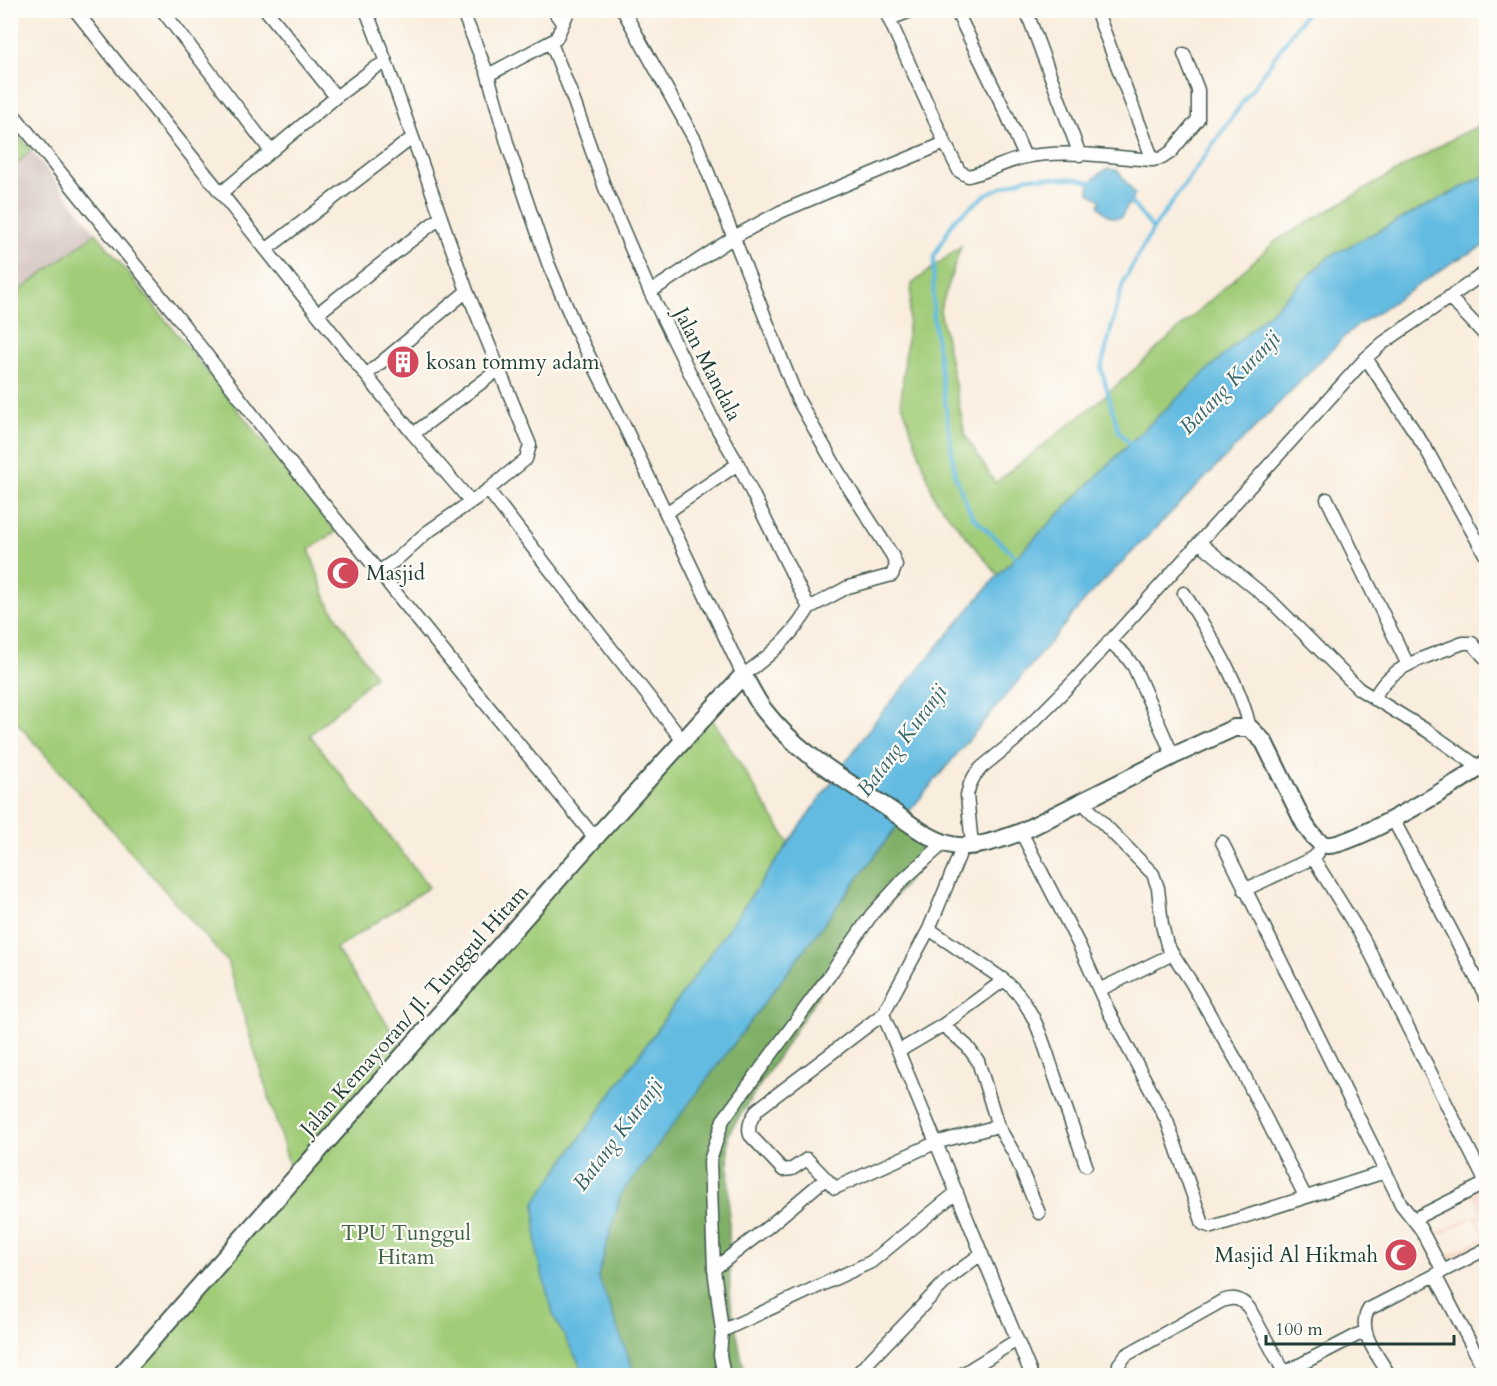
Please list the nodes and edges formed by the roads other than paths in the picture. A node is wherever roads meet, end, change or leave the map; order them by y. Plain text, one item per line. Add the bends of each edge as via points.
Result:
1 (75, 10) edge
2 (162, 10) edge
3 (266, 10) edge
4 (366, 10) edge
5 (462, 10) edge
6 (553, 10) edge
7 (569, 10) edge
8 (623, 10) edge
9 (914, 10) edge
10 (956, 10) edge
11 (1026, 10) edge
12 (1096, 10) edge
13 (887, 15) edge
14 (563, 24) junction
15 (551, 43) junction
16 (1184, 54) dead end
17 (386, 62) junction
18 (488, 75) junction
19 (336, 97) junction
20 (10, 110) edge
21 (412, 138) junction
22 (945, 143) junction
23 (270, 150) junction
24 (1080, 155) junction
25 (1025, 157) junction
26 (1153, 160) junction
27 (221, 193) junction
28 (441, 217) junction
29 (735, 237) junction
30 (267, 249) junction
31 (1486, 272) edge
32 (467, 291) junction
33 (650, 292) junction
34 (1449, 297) junction
35 (317, 314) junction
36 (1486, 336) edge
37 (1366, 358) junction
38 (498, 370) junction
39 (366, 375) junction
40 (413, 434) junction
41 (738, 464) junction
42 (488, 490) junction
43 (1327, 499) dead end
44 (471, 502) junction
45 (666, 513) junction
46 (1200, 543) junction
47 (1486, 556) edge
48 (378, 572) junction
49 (1184, 593) dead end
50 (809, 608) junction
51 (1110, 641) junction
52 (1486, 659) edge
53 (1408, 665) junction
54 (743, 675) junction
55 (1374, 699) junction
56 (1250, 728) junction
57 (683, 741) junction
58 (1173, 756) junction
59 (1483, 766) edge
60 (1083, 803) junction
61 (1393, 819) junction
62 (1021, 832) junction
63 (595, 838) junction
64 (1222, 842) dead end
65 (944, 843) junction
66 (968, 845) junction
67 (1318, 851) junction
68 (1244, 890) junction
69 (929, 929) junction
70 (1173, 954) junction
71 (1004, 980) junction
72 (1099, 990) junction
73 (1486, 997) edge
74 (883, 1014) junction
75 (943, 1025) junction
76 (899, 1051) junction
77 (998, 1126) junction
78 (935, 1143) junction
79 (1086, 1165) dead end
80 (1385, 1172) junction
81 (825, 1179) junction
82 (1486, 1183) edge
83 (957, 1192) junction
84 (1305, 1196) junction
85 (1039, 1213) dead end
86 (1414, 1219) junction
87 (1486, 1249) edge
88 (981, 1254) junction
89 (714, 1269) junction
90 (1439, 1273) junction
91 (722, 1331) junction
92 (1365, 1331) junction
93 (1017, 1340) junction
94 (1486, 1373) edge
95 (123, 1374) edge
96 (1281, 1374) edge
97 (724, 1376) edge
98 (855, 1376) edge
99 (959, 1376) edge
100 (1032, 1376) edge
101 (1118, 1376) edge
102 (1390, 1376) edge

1 - 27 street
2 - 23 street
3 - 19 street
4 - 17 street
5 - 18 street
6 - 14 street
7 - 14 street
8 - 29 street via 696,142
9 - 13 street
10 - 25 street
11 - 24 street
12 - 26 street
13 - 22 street
14 - 15 street
15 - 18 street
15 - 33 street, Jalan Mandala via 609,199
16 - 26 street via 1198,90 1198,119 1171,152
17 - 19 street
17 - 21 street
18 - 45 street via 548,263 580,338
19 - 23 street
20 - 48 street
21 - 28 street
21 - 30 street
22 - 25 street via 958,171 968,176
22 - 29 street via 780,212
23 - 27 street
24 - 25 street
24 - 26 street
27 - 30 street
28 - 32 street
28 - 35 street
29 - 33 street
29 - 50 street via 797,398 896,565 892,575 848,587
30 - 35 street
31 - 34 street
32 - 38 street
32 - 39 street
33 - 41 street, Jalan Mandala
34 - 36 street
34 - 37 street
35 - 39 street
37 - 46 street
37 - 47 street via 1426,448
38 - 40 street
38 - 42 street via 530,445 526,459
39 - 40 street
40 - 44 street
41 - 45 street
41 - 50 street, Jalan Mandala
42 - 44 street
42 - 57 street
43 - 53 street
44 - 48 street
45 - 54 street
46 - 51 street
46 - 55 street via 1273,603 1348,680
48 - 63 street
49 - 56 street via 1233,678
50 - 54 street via 795,630
51 - 58 street via 1134,667
51 - 66 street via 1047,710 975,776 967,795
52 - 53 street via 1467,642
53 - 55 street via 1384,681
54 - 57 street, Jalan Kemayoran/ Jl. Tunggul Hitam
54 - 65 street via 787,736 818,761
55 - 59 street
56 - 58 street via 1234,728
56 - 67 street via 1264,742
57 - 63 street, Jalan Kemayoran/ Jl. Tunggul Hitam
58 - 60 street
59 - 61 street
60 - 62 street
60 - 70 street via 1150,869 1158,888 1164,935
61 - 67 street
61 - 73 street
62 - 66 street
62 - 72 street
63 - 95 street, Jalan Kemayoran/ Jl. Tunggul Hitam
64 - 68 street
65 - 66 street
65 - 89 street via 872,914 723,1120 710,1161
66 - 69 street
67 - 68 street
67 - 82 street
68 - 80 street
69 - 71 street
69 - 74 street
70 - 72 street
70 - 84 street via 1239,1065
71 - 75 street
71 - 79 street via 1031,1012
72 - 84 street via 1167,1121 1203,1224 1212,1227
74 - 76 street
74 - 81 street via 758,1109 749,1124 750,1135 783,1170 807,1159
75 - 76 street
75 - 77 street via 978,1061
76 - 78 street
77 - 78 street
77 - 85 street via 1015,1155
78 - 81 street via 840,1187 834,1188
78 - 83 street
80 - 84 street
80 - 86 street via 1401,1204
81 - 89 street
82 - 86 street
83 - 88 street
83 - 91 street via 871,1262
86 - 90 street
87 - 90 street
88 - 93 street
88 - 98 street via 948,1279
89 - 91 street
90 - 92 street via 1372,1306 1366,1312
90 - 94 street
91 - 97 street via 720,1355
92 - 96 street
92 - 102 street
93 - 99 street
93 - 100 street
96 - 101 street via 1248,1308 1235,1298 1222,1301 1126,1355 1119,1364

